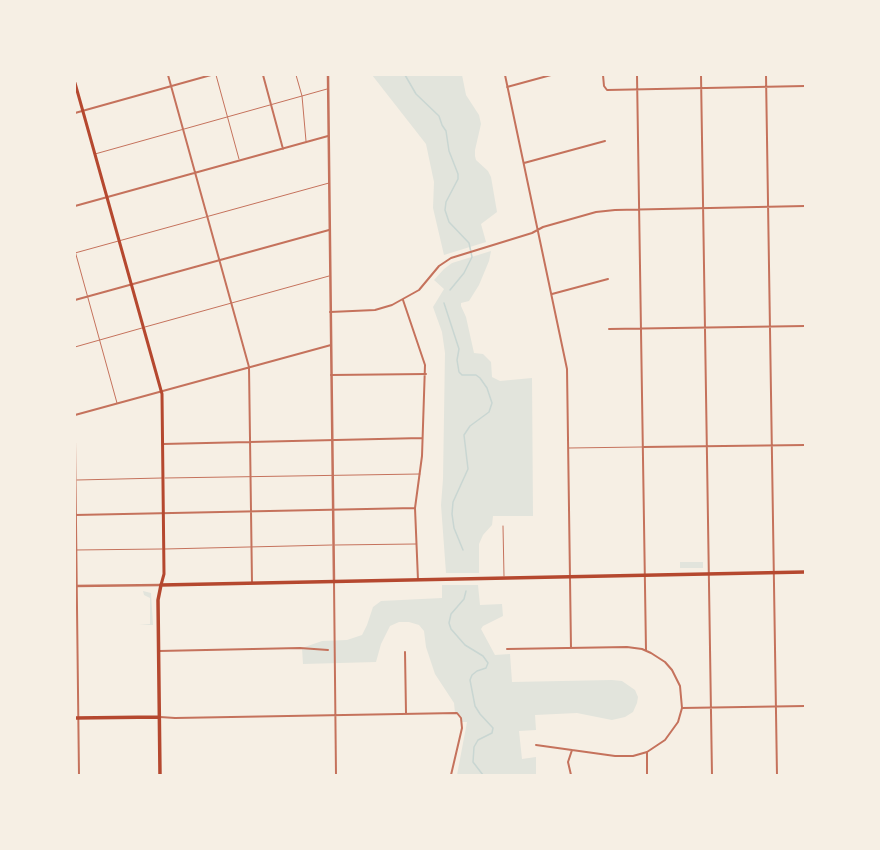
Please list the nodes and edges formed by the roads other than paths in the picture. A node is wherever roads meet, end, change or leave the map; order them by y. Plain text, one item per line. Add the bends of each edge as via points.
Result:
1 (168, 75) edge
2 (211, 75) edge
3 (216, 75) edge
4 (263, 75) edge
5 (296, 75) edge
6 (328, 75) edge
7 (505, 75) edge
8 (551, 75) edge
9 (603, 75) edge
10 (637, 75) edge
11 (701, 75) edge
12 (766, 75) edge
13 (75, 84) edge
14 (171, 86) junction
15 (805, 86) edge
16 (507, 87) junction
17 (766, 87) junction
18 (701, 88) junction
19 (328, 89) junction
20 (637, 90) junction
21 (302, 96) junction
22 (271, 105) junction
23 (83, 111) junction
24 (75, 113) edge
25 (227, 117) junction
26 (183, 130) junction
27 (328, 136) junction
28 (605, 140) dead end
29 (306, 142) junction
30 (283, 149) junction
31 (95, 154) junction
32 (240, 161) junction
33 (524, 163) junction
34 (195, 173) junction
35 (329, 183) junction
36 (107, 198) junction
37 (75, 206) edge
38 (768, 206) junction
39 (805, 206) edge
40 (703, 208) junction
41 (639, 209) junction
42 (208, 216) junction
43 (329, 230) junction
44 (538, 230) junction
45 (119, 241) junction
46 (75, 253) edge
47 (220, 260) junction
48 (330, 276) junction
49 (608, 279) dead end
50 (131, 285) junction
51 (552, 294) junction
52 (88, 297) junction
53 (75, 300) edge
54 (403, 300) junction
55 (232, 303) junction
56 (330, 312) junction
57 (770, 326) junction
58 (805, 326) edge
59 (143, 328) junction
60 (705, 328) junction
61 (609, 329) dead end
62 (641, 329) junction
63 (100, 340) junction
64 (331, 345) junction
65 (75, 347) edge
66 (249, 367) junction
67 (426, 374) junction
68 (331, 375) junction
69 (161, 391) junction
70 (118, 403) junction
71 (75, 415) edge
72 (422, 438) junction
73 (75, 440) edge
74 (332, 440) junction
75 (250, 442) junction
76 (163, 444) junction
77 (772, 445) junction
78 (805, 445) edge
79 (707, 446) junction
80 (643, 447) junction
81 (569, 448) junction
82 (420, 474) junction
83 (332, 476) junction
84 (251, 477) junction
85 (164, 478) junction
86 (75, 480) edge
87 (415, 508) junction
88 (333, 510) junction
89 (251, 512) junction
90 (164, 513) junction
91 (75, 515) edge
92 (503, 526) dead end
93 (417, 544) junction
94 (333, 545) junction
95 (252, 547) junction
96 (164, 549) junction
97 (76, 550) edge
98 (774, 572) junction
99 (805, 572) edge
100 (709, 574) junction
101 (645, 575) junction
102 (570, 577) junction
103 (504, 578) junction
104 (418, 580) junction
105 (334, 582) junction
106 (252, 583) junction
107 (162, 585) junction
108 (76, 586) edge
109 (571, 648) junction
110 (507, 649) dead end
111 (328, 650) dead end
112 (646, 650) junction
113 (77, 651) edge
114 (158, 651) junction
115 (405, 652) dead end
116 (805, 706) edge
117 (776, 707) junction
118 (682, 708) junction
119 (711, 708) junction
120 (406, 714) junction
121 (335, 715) junction
122 (159, 717) junction
123 (77, 718) edge
124 (536, 745) dead end
125 (572, 750) junction
126 (647, 752) junction
127 (79, 775) edge
128 (160, 775) edge
129 (336, 775) edge
130 (451, 775) edge
131 (571, 775) edge
132 (647, 775) edge
133 (712, 775) edge
134 (777, 775) edge

1 - 14 street
2 - 14 street
3 - 25 lane
4 - 22 street
5 - 21 lane
6 - 19 street
7 - 16 street
8 - 16 street
9 - 20 street via 607,90
10 - 20 street
11 - 18 street
12 - 17 street
13 - 23 main road
14 - 23 street
14 - 26 street
15 - 17 street
16 - 33 street
17 - 18 street
17 - 38 street
18 - 20 street
18 - 40 street
19 - 21 lane
19 - 27 street
20 - 41 street
21 - 22 lane
21 - 29 lane
22 - 25 lane
22 - 30 street
23 - 24 street
23 - 31 main road
25 - 26 lane
25 - 32 lane
26 - 31 lane
26 - 34 street
27 - 29 street
27 - 35 street
28 - 33 street
29 - 30 street
30 - 32 street
31 - 36 main road
32 - 34 street
33 - 44 street
34 - 36 street
34 - 42 street
35 - 42 lane
35 - 43 street
36 - 37 street
36 - 45 main road
38 - 39 street
38 - 40 street
38 - 57 street
40 - 41 street
40 - 60 street
41 - 44 street via 596,212
41 - 62 street
42 - 45 lane
42 - 47 street
43 - 47 street
43 - 48 street
44 - 51 street
44 - 54 street via 444,262 419,290
45 - 46 lane
45 - 50 main road
46 - 52 lane
47 - 50 street
47 - 55 street
48 - 55 lane
48 - 56 street
49 - 51 street
50 - 52 street
50 - 59 main road
51 - 81 street via 567,369
52 - 53 street
52 - 63 lane
54 - 56 street via 375,310
54 - 67 street via 424,358
55 - 59 lane
55 - 66 street
56 - 64 street
57 - 58 street
57 - 60 street
57 - 77 street
59 - 63 lane
59 - 69 main road
60 - 62 street
60 - 79 street
61 - 62 street
62 - 80 street
63 - 65 lane
63 - 70 lane
64 - 66 street
64 - 68 street
66 - 69 street
66 - 75 street
67 - 68 street
67 - 72 street
68 - 74 street
69 - 70 street
69 - 76 main road
70 - 71 street
72 - 74 street
72 - 82 street
73 - 86 street
74 - 75 street
74 - 83 street
75 - 76 street
75 - 84 street
76 - 85 main road
77 - 78 street
77 - 79 street
77 - 98 street
79 - 80 street
79 - 100 street
80 - 81 lane
80 - 101 street
81 - 102 street
82 - 83 lane
82 - 87 street
83 - 84 lane
83 - 88 street
84 - 85 lane
84 - 89 street
85 - 86 lane
85 - 90 main road
86 - 91 street
87 - 88 street
87 - 93 street
88 - 89 street
88 - 94 street
89 - 90 street
89 - 95 street
90 - 91 street
90 - 96 main road
91 - 97 street
92 - 103 lane
93 - 94 lane
93 - 104 street
94 - 95 lane
94 - 105 street
95 - 96 lane
95 - 106 street
96 - 97 lane
96 - 107 main road
97 - 108 street
98 - 99 main road
98 - 100 main road
98 - 117 street
100 - 101 main road
100 - 119 street
101 - 102 main road
101 - 112 street
102 - 103 main road
102 - 109 street
103 - 104 main road
104 - 105 main road
105 - 106 main road
105 - 121 street
106 - 107 main road
107 - 108 street
107 - 114 main road via 158,600
108 - 113 street
109 - 110 street
109 - 112 street via 627,647
111 - 114 street via 300,648
112 - 118 street via 665,662 676,677
113 - 123 street
114 - 122 main road
115 - 120 street
116 - 117 street
117 - 119 street
117 - 134 street
118 - 119 street
118 - 126 street via 678,722 670,735 660,745
119 - 133 street
120 - 121 street
120 - 130 street via 459,714 461,735
121 - 122 street
121 - 129 street
122 - 123 main road
122 - 128 main road
123 - 127 street
124 - 125 street
125 - 126 street via 622,756
125 - 131 street via 568,765
126 - 132 street

